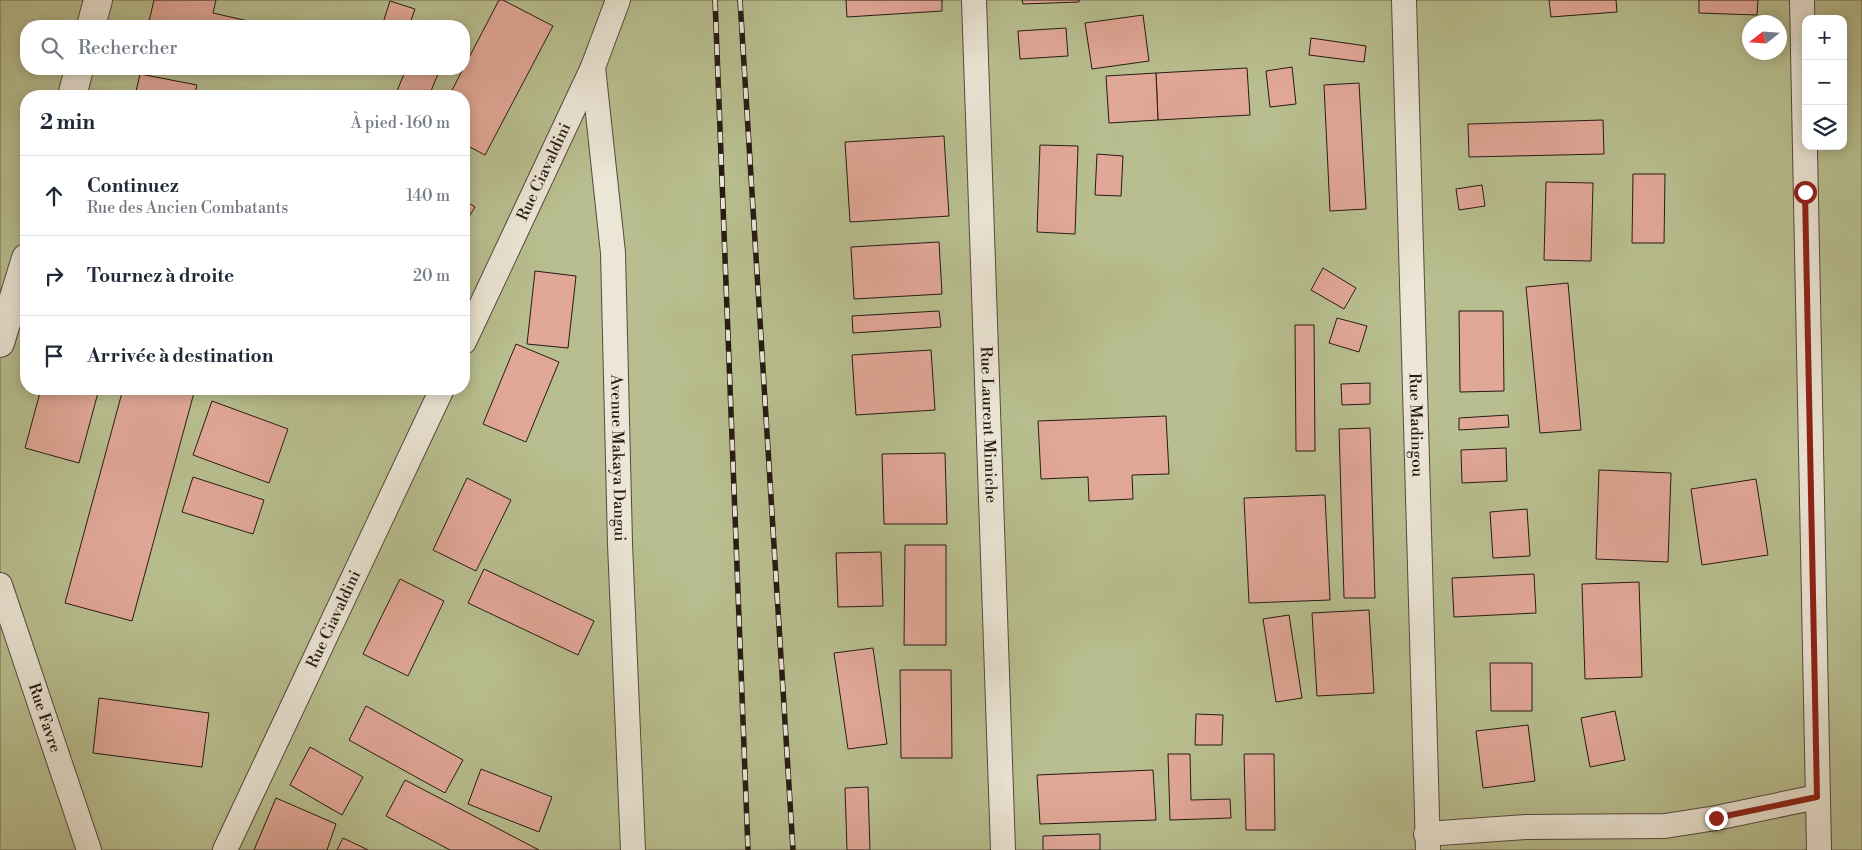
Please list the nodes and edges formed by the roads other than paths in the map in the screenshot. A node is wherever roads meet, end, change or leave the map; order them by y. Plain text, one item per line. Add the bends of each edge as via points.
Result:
1 (98, 0) edge
2 (618, 0) edge
3 (974, 0) edge
4 (1404, 0) edge
5 (1802, 0) edge
6 (93, 20) edge
7 (594, 67) junction
8 (77, 75) edge
9 (74, 90) edge
10 (20, 278) edge
11 (470, 329) edge
12 (0, 343) edge
13 (439, 395) edge
14 (0, 586) edge
15 (1817, 797) junction
16 (1427, 842) edge
17 (89, 850) edge
18 (225, 850) edge
19 (632, 850) edge
20 (1003, 850) edge
21 (1819, 850) edge

1 - 6 street
2 - 7 street, Rue Ciavaldini
3 - 20 street, Rue Laurent Mimiche
4 - 16 street, Rue Madingou
5 - 15 street
7 - 11 street, Rue Ciavaldini
7 - 19 street, Avenue Makaya Dangui via 613,253
8 - 9 street
10 - 12 street
13 - 18 street, Rue Ciavaldini
14 - 17 street, Rue Favre
15 - 16 street via 1665,826 1526,828
15 - 21 street

